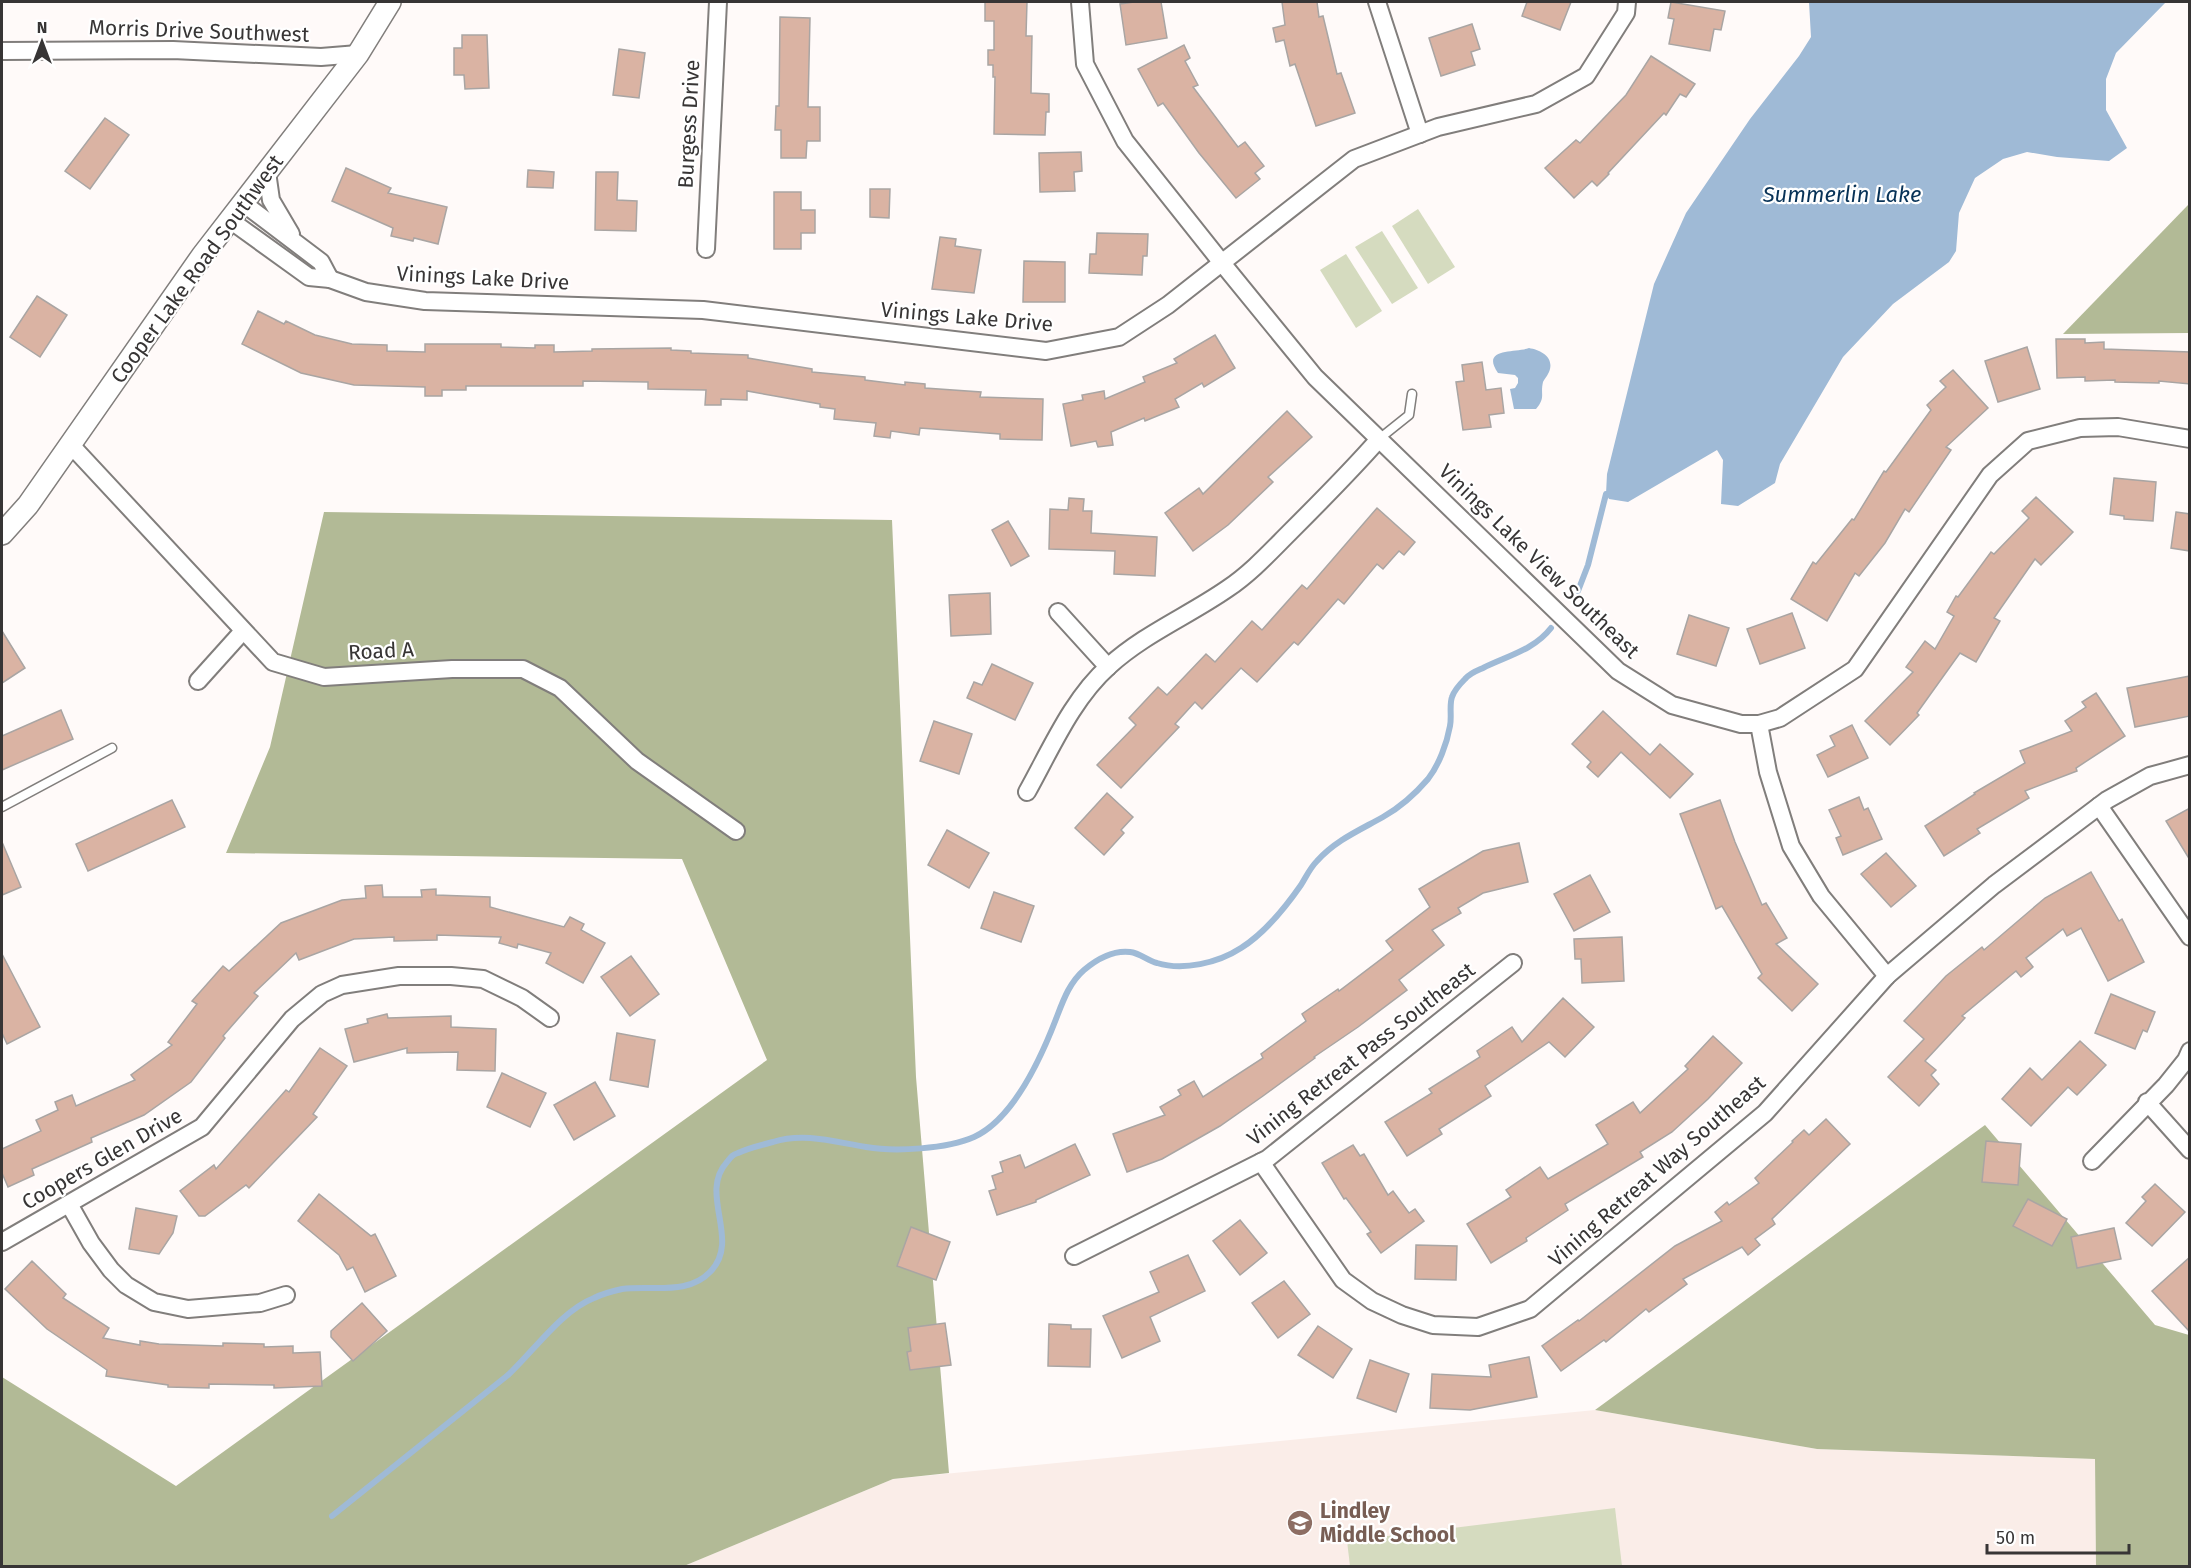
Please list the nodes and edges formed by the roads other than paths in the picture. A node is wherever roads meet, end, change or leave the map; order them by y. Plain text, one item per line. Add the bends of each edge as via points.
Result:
1 (390, 2) edge
2 (718, 2) edge
3 (1080, 2) edge
4 (1377, 2) edge
5 (1627, 2) edge
6 (2, 51) edge
7 (358, 54) junction
8 (1420, 134) junction
9 (267, 172) junction
10 (243, 203) junction
11 (230, 220) junction
12 (298, 245) junction
13 (705, 249) dead end
14 (1222, 263) junction
15 (330, 279) junction
16 (1412, 394) dead end
17 (1379, 439) junction
18 (2190, 439) edge
19 (70, 444) junction
20 (2, 534) edge
21 (1058, 612) dead end
22 (243, 632) junction
23 (1108, 667) junction
24 (198, 681) dead end
25 (1759, 724) junction
26 (111, 748) dead end
27 (2190, 765) edge
28 (1027, 792) dead end
29 (2099, 806) junction
30 (2, 807) edge
31 (736, 831) dead end
32 (2190, 937) edge
33 (1513, 963) dead end
34 (1887, 976) junction
35 (550, 1018) dead end
36 (2190, 1051) edge
37 (2147, 1102) junction
38 (2190, 1150) edge
39 (2092, 1161) dead end
40 (1261, 1162) junction
41 (69, 1204) junction
42 (2, 1242) edge
43 (1074, 1256) dead end
44 (286, 1295) dead end

1 - 7 street, Cooper Lake Road Southwest
2 - 13 street, Burgess Drive
3 - 14 street, Vinings Lake View Southeast via 1085,64 1125,141
4 - 8 street
5 - 8 street, Vinings Lake Drive via 1626,13 1586,76 1536,104
6 - 7 street, Morris Drive Southwest via 173,50 321,57
7 - 9 street, Cooper Lake Road Southwest
8 - 14 street, Vinings Lake Drive via 1353,159
9 - 10 street, Cooper Lake Road Southwest
9 - 12 street via 271,200
10 - 11 street, Cooper Lake Road Southwest
10 - 12 street
11 - 15 street, Vinings Lake Drive via 309,277
11 - 19 street, Cooper Lake Road Southwest
12 - 15 street via 321,262
14 - 15 street, Vinings Lake Drive via 1119,337 1046,351 703,310 425,301 366,292
14 - 17 street, Vinings Lake View Southeast via 1315,377
16 - 17 lane via 1409,416
17 - 23 street via 1257,566
17 - 25 street, Vinings Lake View Southeast via 1618,671 1672,705 1741,724
18 - 25 street, Vinings Lake View Southeast via 2118,427 2080,428 2028,441 1990,476 1855,669 1780,718
19 - 20 street, Cooper Lake Road Southwest via 28,505
19 - 22 street, Road A
21 - 23 street
22 - 24 street
22 - 31 street, Road A via 273,662 324,677 523,669 560,688 638,762
23 - 28 street via 1068,718
25 - 34 street via 1768,772 1791,846 1821,896
26 - 30 lane
27 - 29 street, Vining Retreat Way Southeast via 2150,776
29 - 32 street
29 - 34 street, Vining Retreat Way Southeast via 1994,885
33 - 40 street, Vining Retreat Pass Southeast
34 - 40 street, Vining Retreat Way Southeast via 1765,1113 1530,1309 1478,1327 1433,1325 1402,1315 1371,1301 1343,1280
35 - 41 street, Coopers Glen Drive via 522,998 483,979 399,976 342,985 322,994 291,1019 202,1127
36 - 37 street via 2166,1085
37 - 38 street
37 - 39 street
40 - 43 street, Vining Retreat Pass Southeast
41 - 42 street, Coopers Glen Drive
41 - 44 street via 111,1270 126,1285 154,1302 188,1309 260,1304

